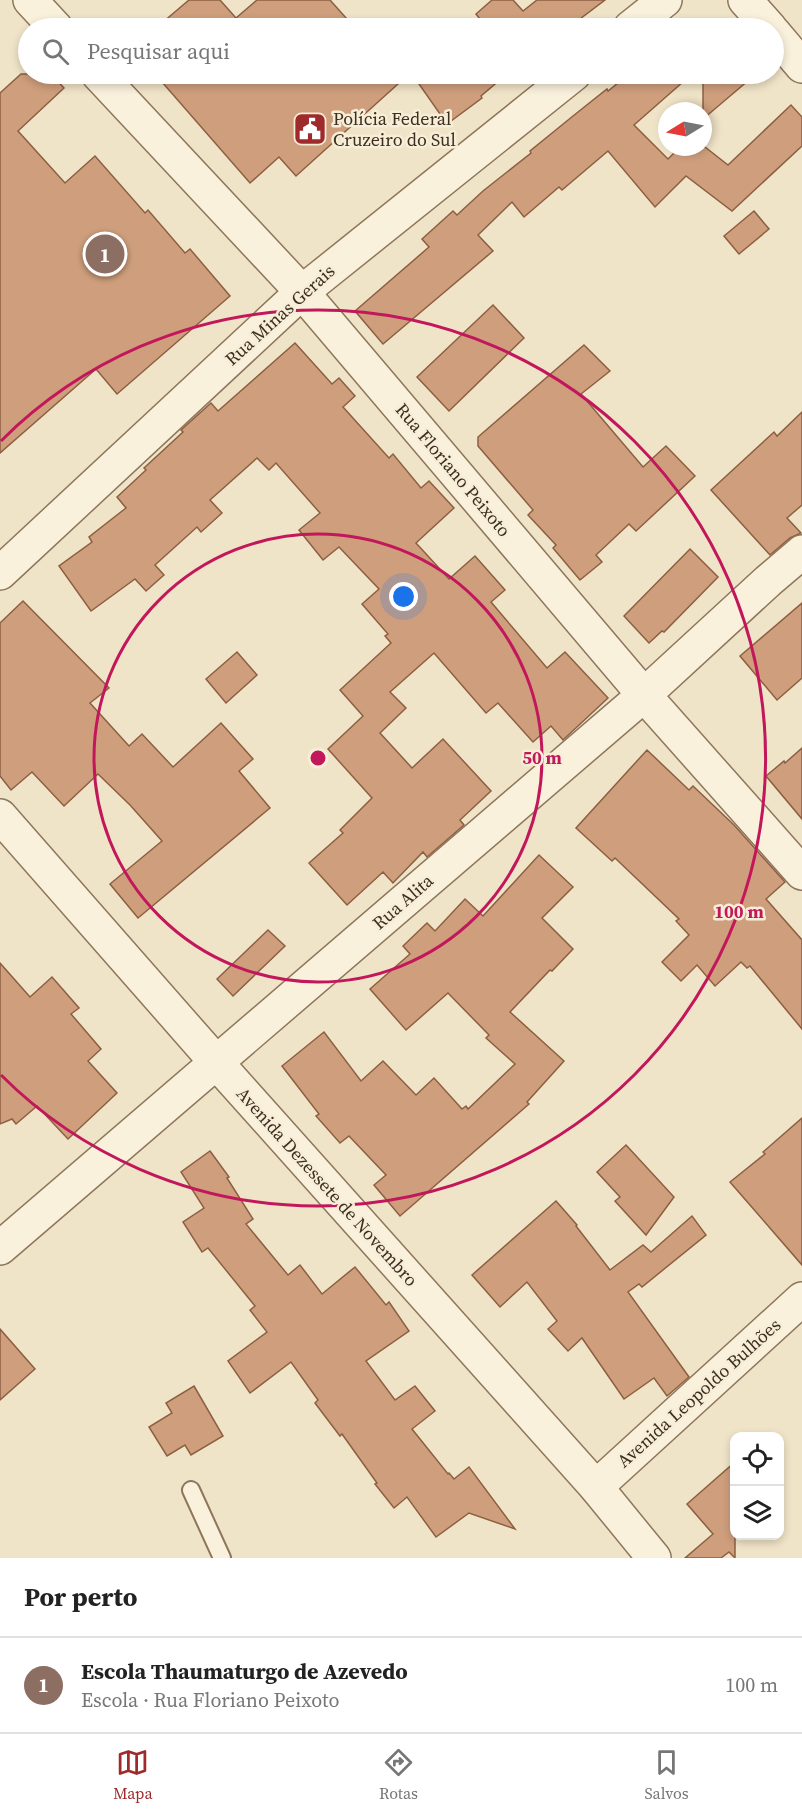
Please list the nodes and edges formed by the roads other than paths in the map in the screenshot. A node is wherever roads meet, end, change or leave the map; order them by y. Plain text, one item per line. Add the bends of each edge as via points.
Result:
1 (30, 0) edge
2 (665, 0) edge
3 (745, 0) edge
4 (47, 18) edge
5 (642, 18) edge
6 (761, 18) edge
7 (784, 45) edge
8 (802, 66) edge
9 (107, 84) edge
10 (562, 84) edge
11 (302, 292) junction
12 (802, 552) edge
13 (0, 573) edge
14 (644, 695) junction
15 (0, 816) edge
16 (802, 873) edge
17 (216, 1062) junction
18 (0, 1248) edge
19 (802, 1299) edge
20 (596, 1487) junction
21 (191, 1490) dead end
22 (222, 1558) edge
23 (654, 1558) edge

1 - 4 street
2 - 5 street
3 - 6 street
7 - 8 street
9 - 11 street, Rua Floriano Peixoto
10 - 11 street, Rua Minas Gerais
11 - 13 street, Rua Minas Gerais
11 - 14 street, Rua Floriano Peixoto
12 - 14 street, Rua Alita
14 - 16 street, Rua Floriano Peixoto
14 - 17 street, Rua Alita
15 - 17 street, Avenida Dezessete de Novembro
17 - 18 street, Rua Alita
17 - 20 street, Avenida Dezessete de Novembro
19 - 20 street, Avenida Leopoldo Bulhões
20 - 23 street, Avenida Dezessete de Novembro
21 - 22 lane

